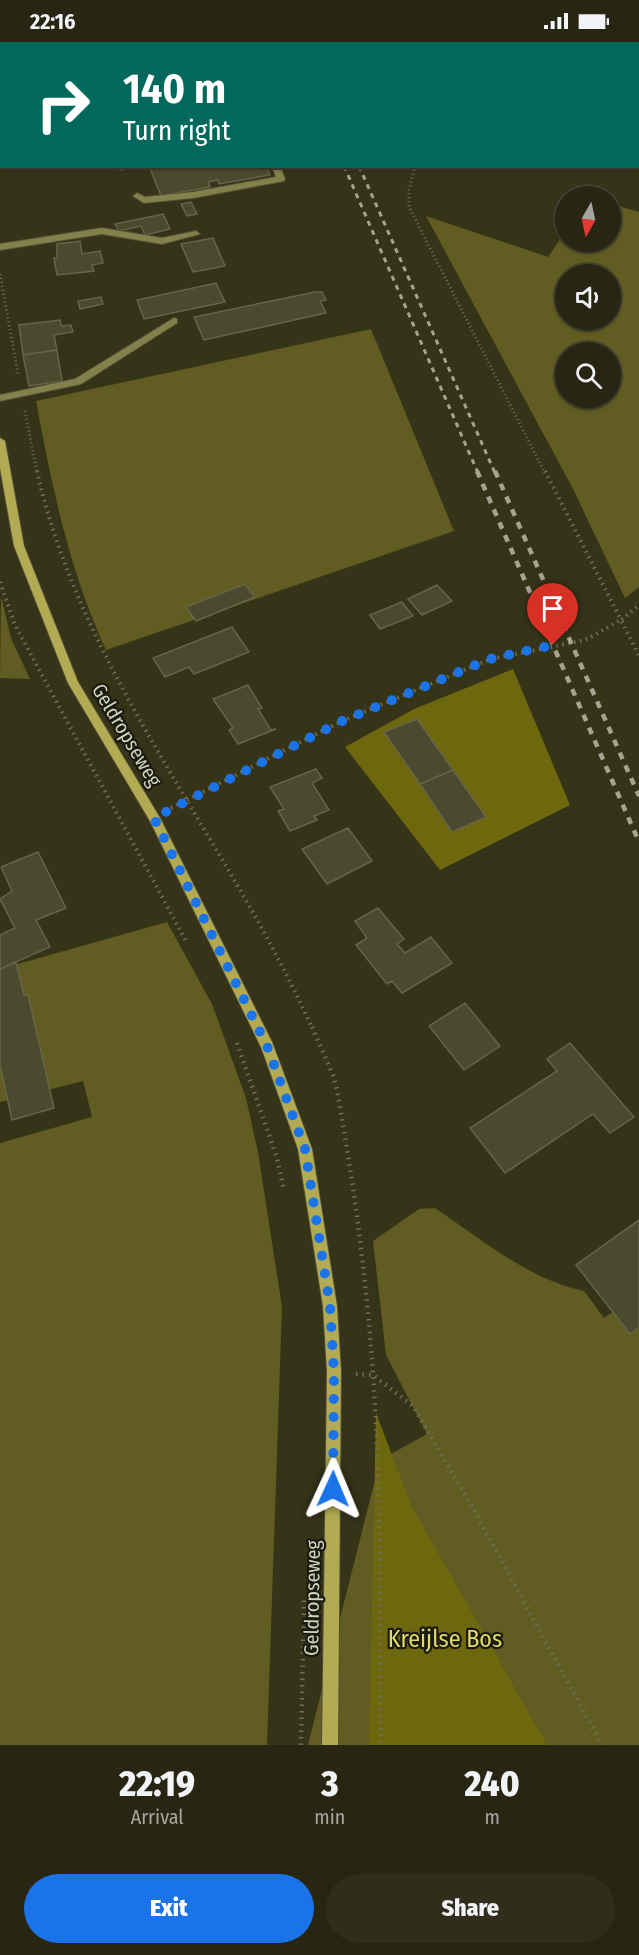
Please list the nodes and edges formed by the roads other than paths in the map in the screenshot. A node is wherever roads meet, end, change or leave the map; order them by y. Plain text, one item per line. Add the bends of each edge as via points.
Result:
1 (277, 168) edge
2 (137, 196) dead end
3 (196, 234) dead end
4 (0, 247) edge
5 (174, 321) dead end
6 (0, 398) edge
7 (0, 441) edge
8 (330, 1745) edge

1 - 2 lane via 281,179 193,195 144,200
3 - 4 lane via 162,242 102,231
5 - 6 lane via 78,382
7 - 8 main road, Geldropseweg via 20,546 73,683 154,818 267,1046 305,1149 330,1306 334,1372

